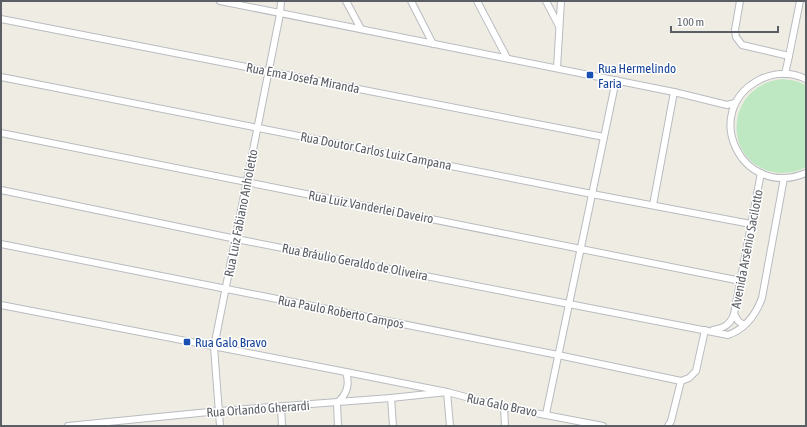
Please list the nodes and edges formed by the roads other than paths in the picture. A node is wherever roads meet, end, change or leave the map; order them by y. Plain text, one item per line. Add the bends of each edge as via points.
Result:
1 (220, 1) edge
2 (281, 1) edge
3 (346, 1) edge
4 (411, 1) edge
5 (477, 1) edge
6 (546, 1) edge
7 (561, 1) edge
8 (740, 1) edge
9 (800, 1) edge
10 (280, 14) junction
11 (1, 19) edge
12 (560, 27) junction
13 (361, 29) junction
14 (433, 44) junction
15 (789, 56) junction
16 (508, 58) junction
17 (557, 68) junction
18 (269, 71) junction
19 (784, 74) junction
20 (1, 77) edge
21 (806, 79) edge
22 (616, 80) junction
23 (674, 92) junction
24 (735, 104) junction
25 (727, 105) junction
26 (733, 111) junction
27 (258, 128) junction
28 (1, 133) edge
29 (604, 137) junction
30 (761, 173) junction
31 (806, 173) edge
32 (784, 178) junction
33 (247, 183) junction
34 (1, 190) edge
35 (592, 194) junction
36 (653, 205) junction
37 (751, 224) junction
38 (236, 239) junction
39 (1, 244) edge
40 (581, 249) junction
41 (740, 281) junction
42 (226, 289) junction
43 (569, 303) junction
44 (1, 305) edge
45 (734, 314) junction
46 (744, 325) junction
47 (707, 330) junction
48 (214, 347) junction
49 (558, 355) junction
50 (346, 372) junction
51 (681, 381) junction
52 (447, 392) junction
53 (391, 398) junction
54 (337, 403) junction
55 (281, 407) junction
56 (504, 407) junction
57 (219, 411) junction
58 (546, 414) junction
59 (562, 418) junction
60 (68, 426) edge
61 (220, 426) edge
62 (282, 426) edge
63 (338, 426) edge
64 (393, 426) edge
65 (450, 426) edge
66 (505, 426) edge
67 (562, 426) edge
68 (603, 426) edge
69 (668, 426) edge

1 - 10 street
2 - 10 street, Rua Luiz Fabiano Anholetto
3 - 13 street
4 - 14 street
5 - 16 street
6 - 12 street
7 - 12 street
8 - 15 street via 735,30 736,37 742,45
9 - 15 street
10 - 13 street
10 - 18 street, Rua Luiz Fabiano Anholetto
11 - 18 street, Rua Ema Josefa Miranda
12 - 17 street
13 - 14 street
14 - 16 street
15 - 19 street
16 - 17 street
17 - 22 street
18 - 27 street, Rua Luiz Fabiano Anholetto
18 - 29 street, Rua Ema Josefa Miranda
19 - 21 street
19 - 24 street via 754,82
20 - 27 street, Rua Doutor Carlos Luiz Campana
22 - 23 street
22 - 29 street
23 - 25 street
23 - 36 street
24 - 25 street
24 - 26 street
25 - 26 street
26 - 30 street via 731,130 734,145 742,159
27 - 33 street, Rua Luiz Fabiano Anholetto
27 - 35 street, Rua Doutor Carlos Luiz Campana
28 - 33 street, Rua Luiz Vanderlei Daveiro
29 - 35 street
30 - 32 street via 773,178
30 - 37 street, Avenida Arsênio Sacilotto
31 - 32 street
32 - 46 street, Avenida Arsênio Sacilotto via 762,298 758,309
33 - 38 street, Rua Luiz Fabiano Anholetto
33 - 40 street, Rua Luiz Vanderlei Daveiro
34 - 38 street, Rua Bráulio Geraldo de Oliveira
35 - 36 street, Rua Doutor Carlos Luiz Campana
35 - 40 street
36 - 37 street, Rua Doutor Carlos Luiz Campana
37 - 41 street, Avenida Arsênio Sacilotto
38 - 42 street, Rua Luiz Fabiano Anholetto
38 - 43 street, Rua Bráulio Geraldo de Oliveira
39 - 42 street, Rua Paulo Roberto Campos
40 - 41 street, Rua Luiz Vanderlei Daveiro
40 - 43 street
41 - 45 street, Avenida Arsênio Sacilotto
42 - 48 street, Rua Luiz Fabiano Anholetto
42 - 49 street, Rua Paulo Roberto Campos
43 - 47 street, Rua Bráulio Geraldo de Oliveira
43 - 49 street
44 - 48 street, Rua Galo Bravo
45 - 46 street
45 - 47 street, Avenida Arsênio Sacilotto via 725,327
46 - 47 street, Avenida Arsênio Sacilotto via 728,335
47 - 51 street via 696,371
48 - 50 street, Rua Galo Bravo
48 - 57 street, Rua Luiz Fabiano Anholetto
49 - 51 street, Rua Paulo Roberto Campos
49 - 58 street
50 - 52 street, Rua Galo Bravo
50 - 54 street via 348,386
51 - 69 street
52 - 53 street, Rua Orlando Gherardi
52 - 56 street, Rua Galo Bravo
52 - 65 street
53 - 54 street, Rua Orlando Gherardi
53 - 64 street
54 - 55 street, Rua Orlando Gherardi
54 - 63 street
55 - 57 street, Rua Orlando Gherardi
55 - 62 street
56 - 58 street, Rua Galo Bravo
56 - 66 street
57 - 60 street, Rua Orlando Gherardi
57 - 61 street, Rua Luiz Fabiano Anholetto
58 - 59 street, Rua Galo Bravo
59 - 67 street
59 - 68 street, Rua Galo Bravo

